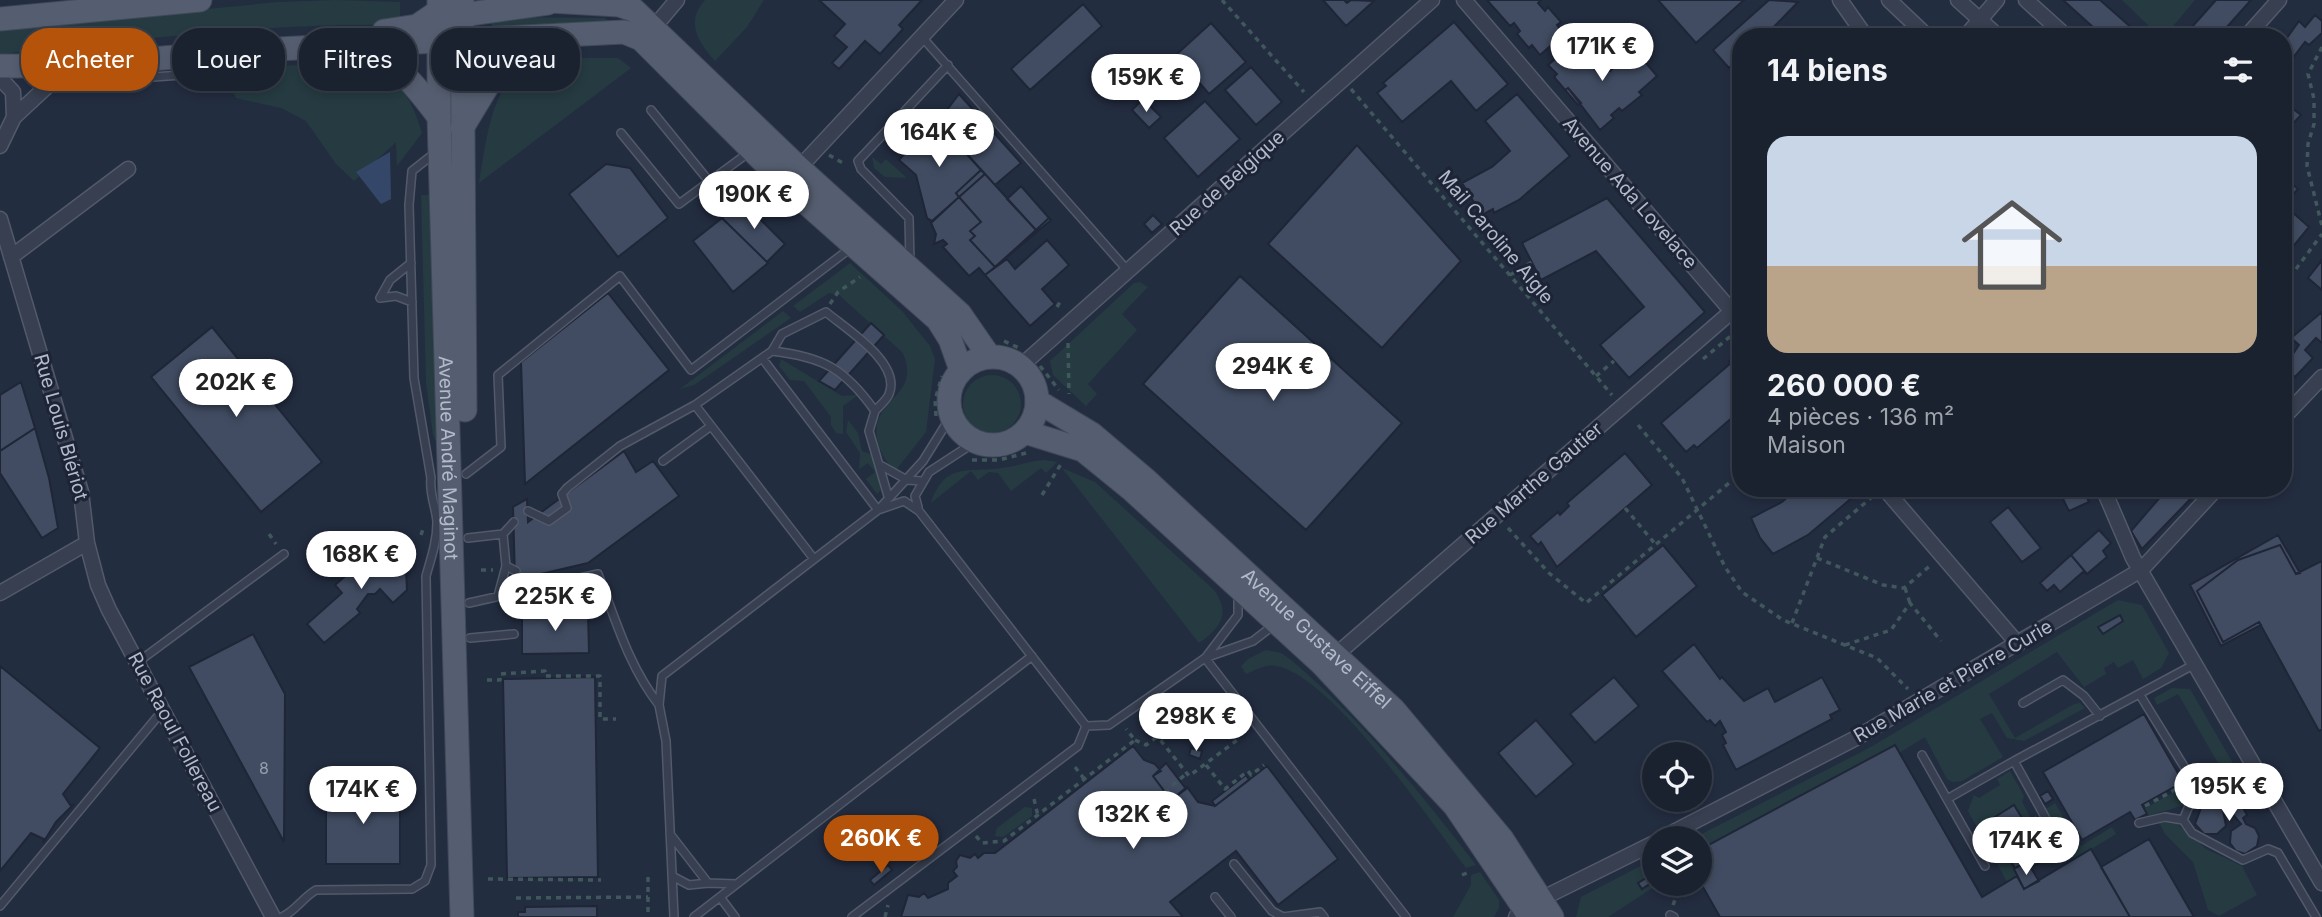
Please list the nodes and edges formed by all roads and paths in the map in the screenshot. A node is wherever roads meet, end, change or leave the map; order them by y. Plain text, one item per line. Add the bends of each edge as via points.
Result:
1 (200, 0) edge
2 (677, 0) edge
3 (956, 0) edge
4 (1222, 0) edge
5 (1432, 0) edge
6 (1464, 0) edge
7 (1840, 0) edge
8 (1889, 0) edge
9 (1958, 0) edge
10 (1997, 0) edge
11 (2026, 0) edge
12 (2279, 0) edge
13 (543, 1) edge
14 (451, 6) edge
15 (0, 19) edge
16 (1980, 19) junction
17 (451, 28) edge
18 (1860, 28) edge
19 (1919, 28) edge
20 (1972, 28) edge
21 (1990, 28) edge
22 (2057, 28) edge
23 (2254, 28) edge
24 (580, 34) edge
25 (648, 34) junction
26 (921, 36) junction
27 (285, 42) edge
28 (431, 42) edge
29 (2322, 47) edge
30 (285, 49) edge
31 (285, 55) edge
32 (948, 65) junction
33 (0, 66) edge
34 (21, 66) edge
35 (0, 78) edge
36 (1351, 90) dead end
37 (42, 91) edge
38 (443, 91) edge
39 (457, 91) edge
40 (484, 91) edge
41 (1315, 104) junction
42 (651, 110) dead end
43 (14, 117) junction
44 (439, 117) junction
45 (462, 128) junction
46 (621, 133) dead end
47 (0, 146) edge
48 (440, 150) junction
49 (752, 150) junction
50 (827, 154) dead end
51 (843, 164) dead end
52 (128, 169) dead end
53 (799, 169) junction
54 (708, 180) junction
55 (2322, 226) edge
56 (1, 227) edge
57 (2322, 234) edge
58 (855, 245) junction
59 (11, 257) junction
60 (1532, 262) dead end
61 (411, 263) junction
62 (909, 267) junction
63 (863, 271) dead end
64 (1128, 271) junction
65 (2292, 274) edge
66 (1510, 275) junction
67 (836, 294) dead end
68 (412, 302) junction
69 (1060, 302) dead end
70 (1057, 307) dead end
71 (1732, 312) edge
72 (1732, 320) edge
73 (1068, 341) dead end
74 (772, 351) junction
75 (989, 356) junction
76 (762, 358) junction
77 (1614, 361) dead end
78 (1021, 366) junction
79 (952, 369) junction
80 (1596, 376) junction
81 (2322, 377) edge
82 (1069, 394) dead end
83 (1037, 401) junction
84 (1619, 402) dead end
85 (695, 405) junction
86 (2292, 409) edge
87 (875, 411) junction
88 (943, 419) junction
89 (1638, 425) dead end
90 (711, 426) junction
91 (1029, 442) junction
92 (971, 451) junction
93 (663, 461) dead end
94 (881, 466) junction
95 (1059, 467) dead end
96 (466, 474) junction
97 (907, 480) junction
98 (922, 481) junction
99 (1732, 481) edge
100 (1042, 495) dead end
101 (888, 496) junction
102 (1872, 497) edge
103 (1883, 497) edge
104 (2107, 497) edge
105 (2209, 497) edge
106 (1625, 508) dead end
107 (878, 510) junction
108 (1698, 510) junction
109 (528, 511) dead end
110 (919, 511) junction
111 (514, 522) dead end
112 (1508, 528) dead end
113 (503, 534) junction
114 (452, 535) junction
115 (87, 543) junction
116 (1656, 545) junction
117 (284, 554) dead end
118 (1942, 555) junction
119 (1818, 558) junction
120 (814, 559) junction
121 (506, 566) junction
122 (2141, 570) junction
123 (516, 571) dead end
124 (1239, 587) junction
125 (1904, 588) junction
126 (0, 593) edge
127 (498, 596) junction
128 (469, 603) junction
129 (1910, 603) junction
130 (1280, 614) junction
131 (1792, 623) junction
132 (514, 634) dead end
133 (470, 638) junction
134 (1941, 641) dead end
135 (2018, 644) junction
136 (1845, 645) junction
137 (1337, 654) junction
138 (1032, 656) junction
139 (1205, 658) junction
140 (137, 662) junction
141 (2195, 664) junction
142 (487, 680) dead end
143 (1912, 694) dead end
144 (2140, 695) junction
145 (1147, 699) junction
146 (2023, 704) dead end
147 (659, 705) junction
148 (163, 710) junction
149 (1142, 716) dead end
150 (2100, 716) junction
151 (616, 719) dead end
152 (1086, 726) junction
153 (1228, 726) dead end
154 (1126, 729) dead end
155 (1158, 736) junction
156 (1240, 738) dead end
157 (1135, 740) junction
158 (1922, 755) dead end
159 (2014, 761) junction
160 (1205, 764) junction
161 (1264, 765) dead end
162 (1075, 767) dead end
163 (1187, 773) junction
164 (2199, 778) dead end
165 (1085, 780) junction
166 (2186, 783) dead end
167 (2249, 790) dead end
168 (1165, 792) dead end
169 (1034, 799) dead end
170 (1947, 799) junction
171 (2145, 807) dead end
172 (1038, 816) junction
173 (2183, 820) junction
174 (2139, 823) dead end
175 (1685, 826) edge
176 (670, 834) junction
177 (975, 836) dead end
178 (1642, 850) edge
179 (2065, 853) dead end
180 (1234, 864) dead end
181 (1985, 866) dead end
182 (1469, 872) dead end
183 (1462, 875) dead end
184 (672, 876) junction
185 (648, 877) dead end
186 (488, 879) dead end
187 (601, 881) dead end
188 (708, 883) junction
189 (2322, 883) edge
190 (737, 884) junction
191 (1678, 896) edge
192 (648, 897) junction
193 (720, 897) junction
194 (1215, 897) dead end
195 (516, 898) dead end
196 (888, 903) dead end
197 (0, 906) edge
198 (1533, 912) edge
199 (1672, 916) edge
200 (273, 917) edge
201 (282, 917) edge
202 (462, 917) edge
203 (476, 917) edge
204 (649, 917) edge
205 (674, 917) edge
206 (694, 917) edge
207 (735, 917) edge
208 (852, 917) edge
209 (885, 917) edge
210 (1231, 917) edge
211 (1324, 917) edge
212 (1406, 917) edge
213 (2316, 917) edge

1 - 15 main road
2 - 25 street
3 - 26 street
4 - 41 path
5 - 41 street, Rue de Belgique
6 - 71 street, Avenue Ada Lovelace
7 - 18 street
8 - 19 street
9 - 16 street
10 - 16 street
11 - 22 street
12 - 23 street
13 - 14 main road
13 - 25 main road via 620,5 634,10
14 - 17 main road, Avenue André Maginot
14 - 27 main road via 402,30
16 - 20 street
16 - 21 street
24 - 25 main road
25 - 49 main road
25 - 53 main road
26 - 32 lane
26 - 53 street
28 - 30 main road
29 - 55 path via 2308,74 2314,124 2307,166
31 - 44 main road via 367,55 394,65
32 - 62 lane via 861,156 858,165 909,218
32 - 64 lane
33 - 34 main road
35 - 43 street via 13,92
36 - 66 path, Mail Caroline Aigle
37 - 43 street
38 - 44 main road, Avenue André Maginot
39 - 45 main road, Avenue André Maginot
40 - 45 main road
41 - 64 street, Rue de Belgique
42 - 54 lane
43 - 47 street
44 - 48 main road, Avenue André Maginot
45 - 96 main road, Avenue André Maginot
46 - 54 lane via 679,204
48 - 61 lane via 412,171 409,179
48 - 114 main road, Avenue André Maginot
49 - 54 lane
49 - 58 main road
50 - 51 path
52 - 59 street
53 - 62 main road
56 - 59 street, Rue Louis Blériot
57 - 65 path
58 - 79 main road via 937,320 950,339
58 - 96 lane via 691,370 620,276 498,375 501,447
59 - 115 street, Rue Louis Blériot via 81,492
60 - 66 path
61 - 68 lane
61 - 68 lane via 390,280 380,298 396,296
62 - 75 main road via 960,314
63 - 67 path
64 - 78 street, Rue de Belgique
66 - 80 path, Mail Caroline Aigle
68 - 114 lane via 414,378 430,493 437,520
69 - 70 path
72 - 137 street, Rue Marthe Gautier
73 - 82 path
74 - 76 lane
74 - 87 lane via 827,363 855,383
74 - 87 lane via 782,334 825,312 885,362 891,377 889,393
75 - 78 main road
75 - 79 main road
76 - 85 lane
76 - 107 lane
77 - 80 path
78 - 83 main road via 1035,388
79 - 88 main road
79 - 88 path via 935,400
80 - 84 path, Mail Caroline Aigle
81 - 86 street
83 - 91 main road
83 - 130 main road, Avenue Gustave Eiffel via 1092,433
85 - 90 lane
85 - 109 lane via 620,446 562,494 567,508 549,521
87 - 94 lane via 869,431
88 - 92 main road via 956,427
88 - 97 lane
89 - 108 path via 1682,478
90 - 93 lane
90 - 120 lane
91 - 92 main road
91 - 92 path via 999,460
91 - 124 main road, Avenue Gustave Eiffel via 1083,450
92 - 98 lane via 945,458
94 - 97 lane
94 - 101 lane
95 - 100 path
96 - 114 main road, Avenue André Maginot
97 - 98 lane
97 - 101 lane
98 - 110 lane via 915,496
99 - 108 path
101 - 107 lane
102 - 119 path via 1825,537
103 - 118 street
104 - 122 street
105 - 122 street, Rue Marie et Pierre Curie
106 - 116 path
107 - 110 lane via 904,501
107 - 120 lane
108 - 116 path
108 - 131 path via 1742,592
110 - 138 lane
111 - 113 lane
112 - 116 path via 1549,573 1586,603
113 - 114 lane
113 - 121 lane
114 - 128 main road, Avenue André Maginot
114 - 201 lane via 431,560 426,576 431,865 425,881 412,889 316,890
114 - 202 main road, Avenue André Maginot
115 - 126 street
115 - 140 street, Rue Raoul Follereau via 98,585
117 - 140 lane
118 - 125 path
118 - 135 street
119 - 125 path via 1883,585
119 - 131 path
120 - 147 lane via 662,676
121 - 123 lane
121 - 127 lane
122 - 135 street, Rue Marie et Pierre Curie
122 - 141 street
124 - 130 main road, Avenue Gustave Eiffel
124 - 139 lane via 1238,615
125 - 129 path
127 - 128 lane
127 - 147 lane via 598,574 623,645
128 - 133 main road, Avenue André Maginot
129 - 134 path
129 - 136 path via 1891,630
130 - 137 main road, Avenue Gustave Eiffel
130 - 139 lane via 1253,641
130 - 198 main road, Avenue Gustave Eiffel via 1455,806
131 - 136 path
132 - 133 lane
133 - 203 main road, Avenue André Maginot
135 - 175 street, Rue Marie et Pierre Curie via 1856,738
136 - 143 path via 1877,658
137 - 198 main road, Avenue Gustave Eiffel via 1394,710 1502,839
138 - 152 lane
138 - 190 lane
139 - 145 lane
139 - 212 lane
140 - 148 street, Rue Raoul Follereau
141 - 144 lane
141 - 189 street
142 - 151 path via 500,680 500,674 545,671 545,676 600,676 600,719
144 - 150 lane
144 - 173 lane via 2193,781 2194,794
145 - 152 lane via 1109,725
145 - 153 lane
146 - 150 lane via 2063,680
147 - 176 lane via 666,741
148 - 197 lane
148 - 200 street, Rue Raoul Follereau
149 - 155 path
150 - 159 lane
152 - 208 lane via 1078,746
154 - 157 path
155 - 157 path via 1146,745
155 - 163 path
156 - 160 path
157 - 165 path
158 - 170 lane
159 - 170 lane
159 - 179 lane
160 - 161 path via 1225,789
160 - 163 path via 1189,776
162 - 165 path
163 - 168 path
164 - 167 path via 2219,766 2238,797
165 - 172 path
166 - 171 path
169 - 172 path
170 - 181 lane
172 - 177 path via 1004,841 982,843
173 - 174 lane via 2165,817
173 - 213 lane via 2192,834 2243,860 2267,849 2278,853
176 - 184 lane
176 - 188 lane
178 - 198 street
180 - 211 lane via 1272,911 1283,917 1320,912
182 - 183 path
184 - 188 lane via 690,885
184 - 205 lane
185 - 192 path
186 - 187 path
188 - 190 lane
190 - 193 lane
191 - 199 path
192 - 195 path
192 - 204 path
193 - 206 lane
193 - 207 lane
194 - 210 lane
196 - 209 path

